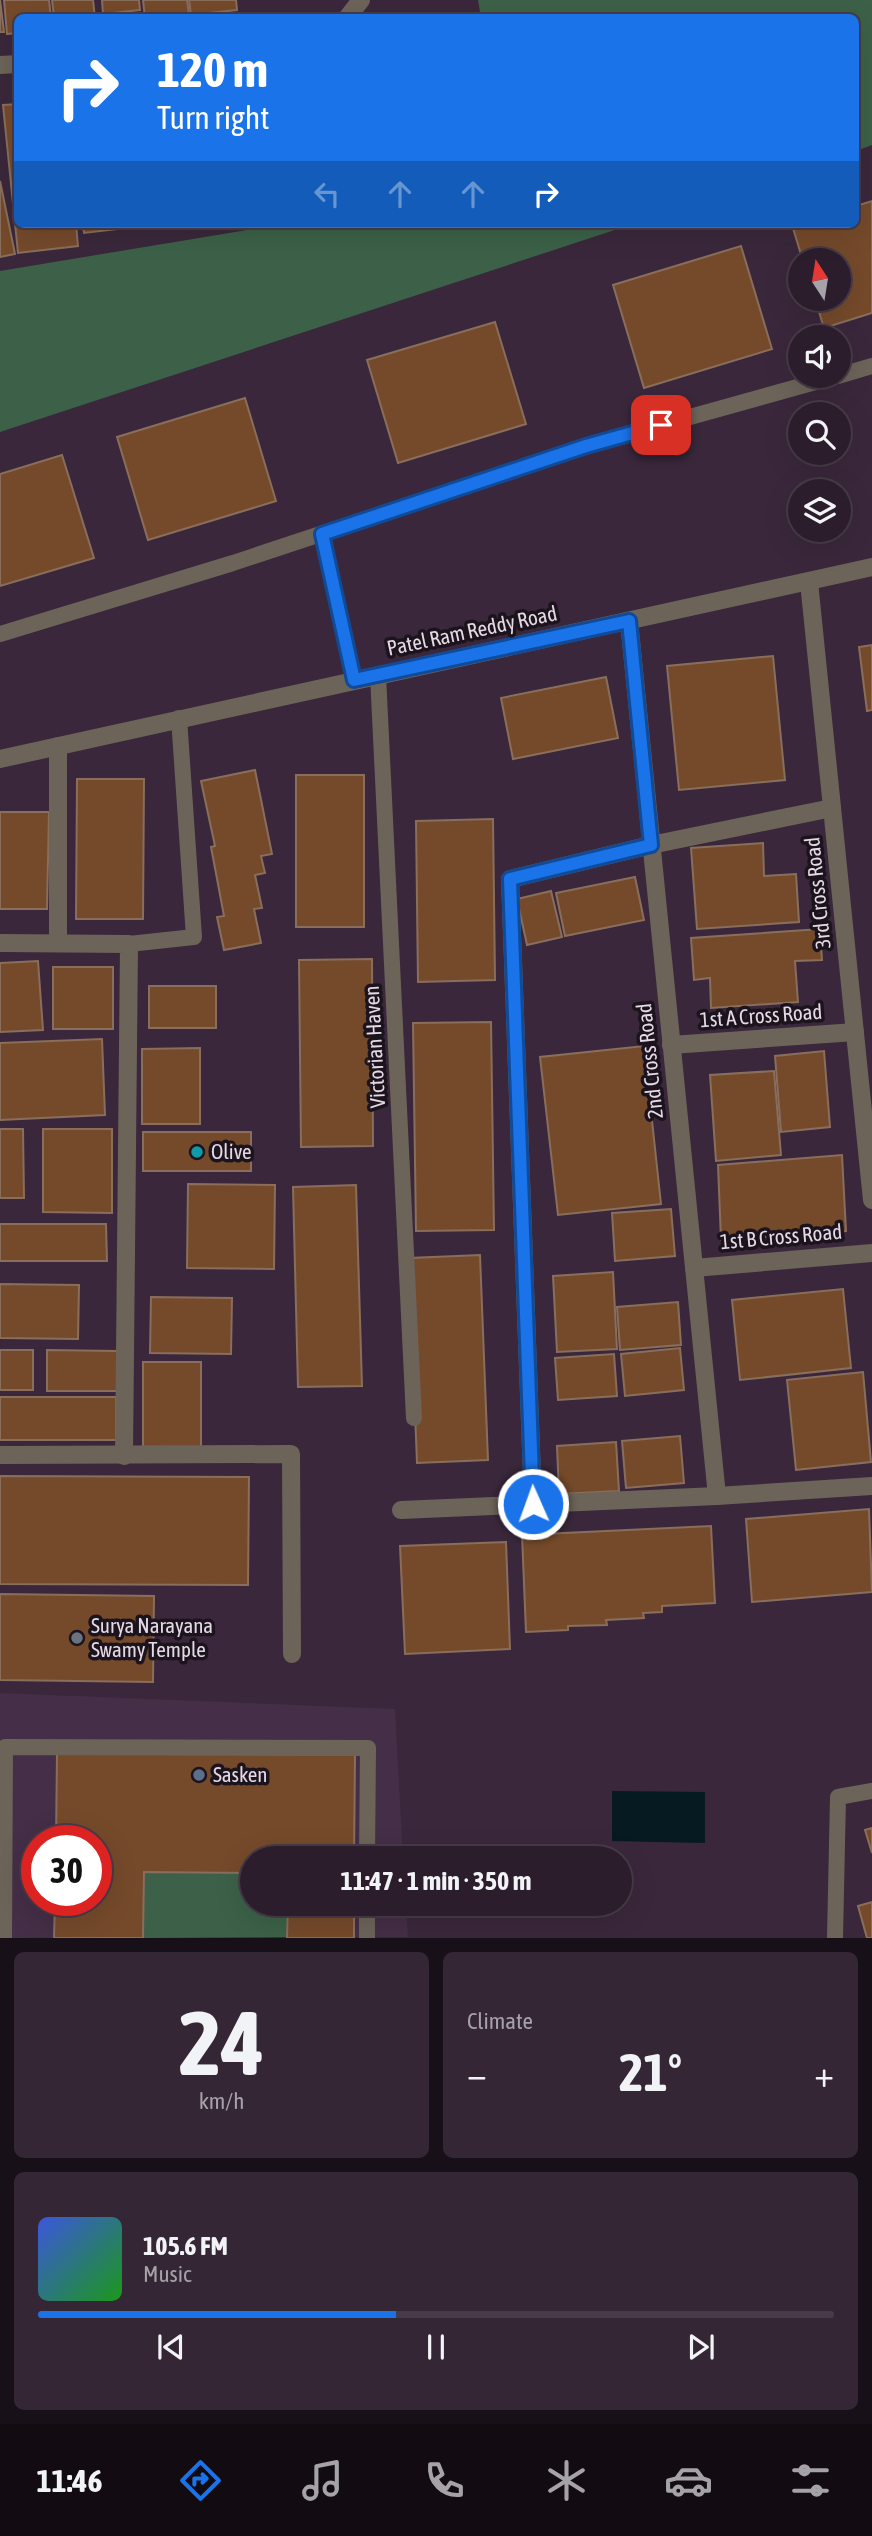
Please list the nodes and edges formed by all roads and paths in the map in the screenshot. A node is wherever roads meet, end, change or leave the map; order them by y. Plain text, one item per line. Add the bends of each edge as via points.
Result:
1 (362, 0) edge
2 (350, 14) edge
3 (872, 366) edge
4 (851, 372) edge
5 (795, 388) edge
6 (322, 534) junction
7 (872, 567) edge
8 (809, 582) junction
9 (629, 621) junction
10 (0, 634) edge
11 (378, 675) junction
12 (354, 680) junction
13 (179, 718) junction
14 (58, 746) junction
15 (0, 759) edge
16 (832, 808) junction
17 (651, 845) junction
18 (58, 942) junction
19 (0, 943) edge
20 (129, 944) junction
21 (855, 1032) junction
22 (671, 1045) junction
23 (872, 1199) edge
24 (872, 1253) edge
25 (694, 1268) junction
26 (414, 1418) dead end
27 (0, 1455) edge
28 (124, 1456) junction
29 (872, 1486) edge
30 (717, 1496) junction
31 (533, 1504) junction
32 (401, 1510) dead end
33 (292, 1654) dead end
34 (872, 1791) edge
35 (367, 1846) edge
36 (367, 1916) edge
37 (4, 1937) edge
38 (367, 1937) edge
39 (835, 1937) edge

1 - 2 street
3 - 4 lane
5 - 6 lane via 586,446
6 - 10 lane
6 - 12 lane
7 - 8 street, Patel Ram Reddy Road
8 - 9 street, Patel Ram Reddy Road
8 - 16 street, 3rd Cross Road
9 - 11 street, Patel Ram Reddy Road
9 - 17 street, 2nd Cross Road
11 - 12 street, Patel Ram Reddy Road
11 - 26 lane, Victorian Haven
12 - 13 street, Patel Ram Reddy Road
13 - 14 street, Patel Ram Reddy Road
13 - 20 lane via 194,937
14 - 15 street, Patel Ram Reddy Road
14 - 18 street
16 - 17 street
16 - 21 street, 3rd Cross Road
17 - 22 street, 2nd Cross Road
17 - 31 street via 510,879
18 - 19 street
18 - 20 street
20 - 28 street
21 - 22 street, 1st A Cross Road
21 - 23 street, 3rd Cross Road
22 - 25 street, 2nd Cross Road
24 - 25 street, 1st B Cross Road
25 - 30 street, 2nd Cross Road
27 - 28 street
28 - 33 street via 291,1454
29 - 30 street
30 - 31 street
31 - 32 street
34 - 39 lane via 838,1797
35 - 37 lane via 368,1748 5,1747
36 - 38 lane

